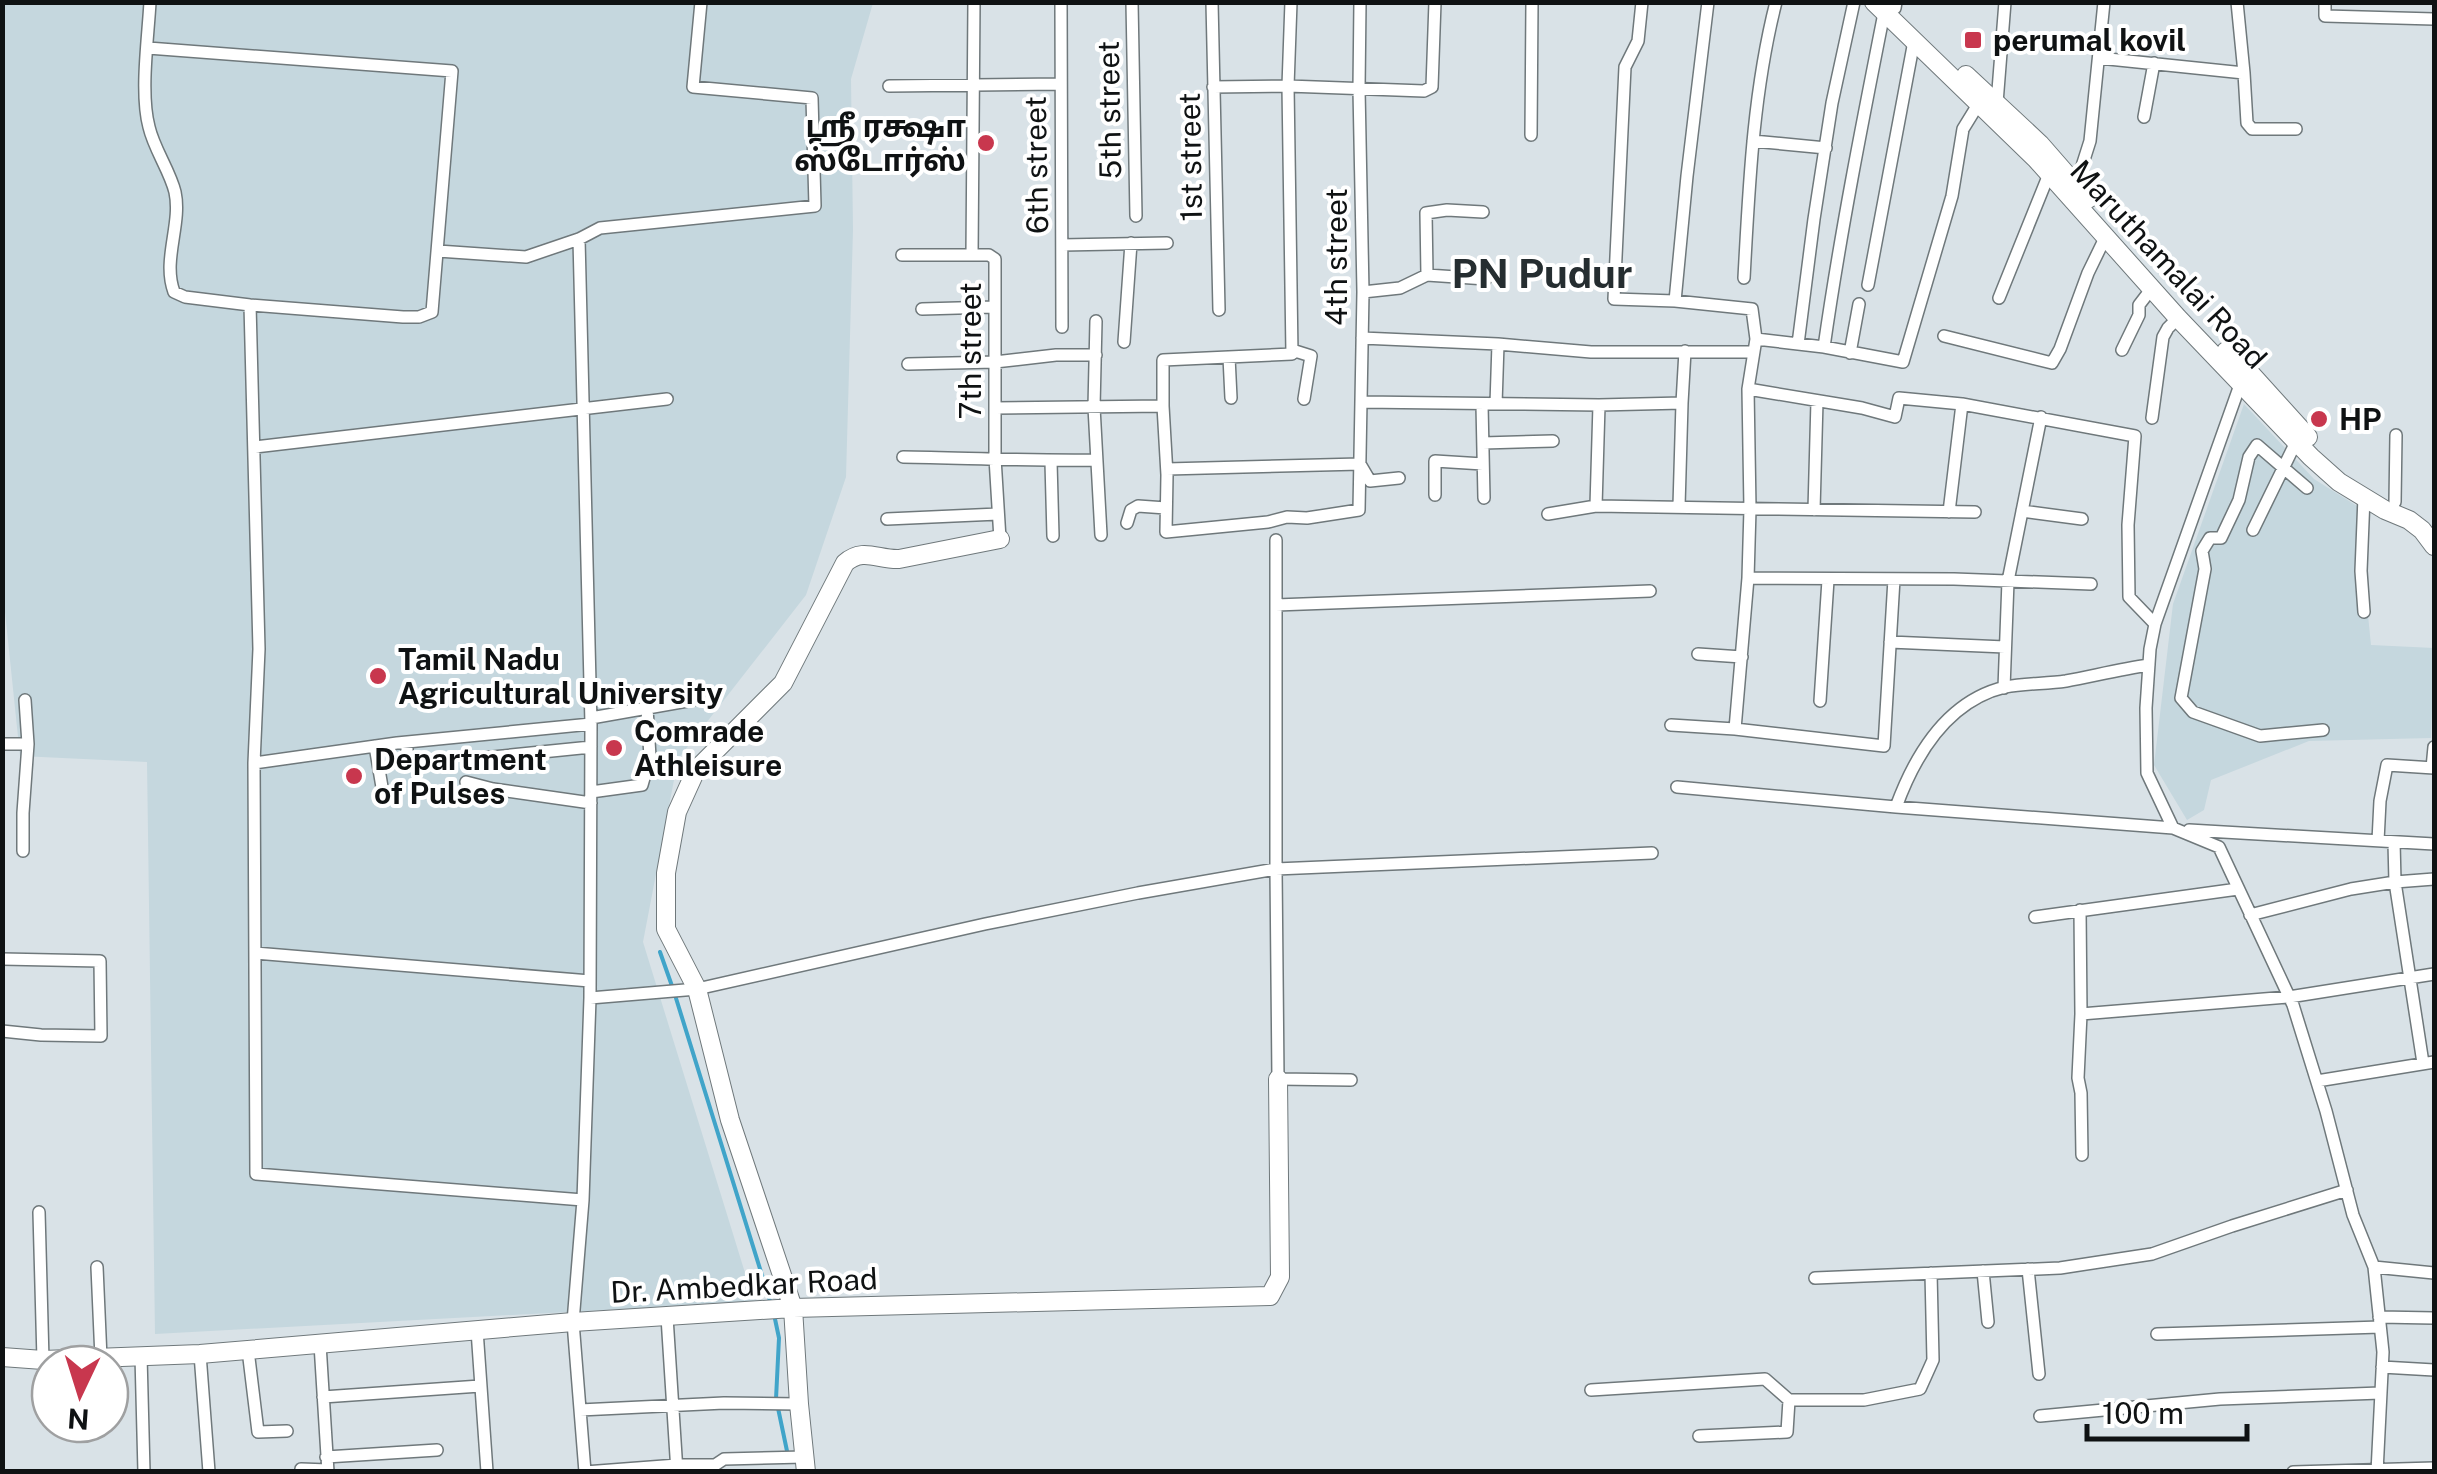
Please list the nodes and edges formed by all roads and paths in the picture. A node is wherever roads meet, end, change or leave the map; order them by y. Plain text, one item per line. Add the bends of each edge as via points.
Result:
1 (150, 2) edge
2 (700, 2) edge
3 (974, 2) edge
4 (1061, 2) edge
5 (1132, 2) edge
6 (1212, 2) edge
7 (1291, 2) edge
8 (1360, 2) edge
9 (1435, 2) edge
10 (1532, 2) edge
11 (1642, 2) edge
12 (1708, 2) edge
13 (1776, 2) edge
14 (1854, 2) edge
15 (2005, 2) edge
16 (2104, 2) edge
17 (2236, 2) edge
18 (2325, 2) edge
19 (2389, 2) edge
20 (1888, 6) edge
21 (2388, 18) junction
22 (2434, 19) edge
23 (1914, 42) junction
24 (148, 48) junction
25 (2100, 58) junction
26 (2154, 63) junction
27 (2244, 73) junction
28 (973, 84) junction
29 (1060, 84) junction
30 (889, 86) dead end
31 (1288, 86) junction
32 (1213, 87) junction
33 (1359, 89) junction
34 (1988, 103) junction
35 (2144, 116) dead end
36 (2296, 128) dead end
37 (1531, 135) dead end
38 (1753, 140) junction
39 (1826, 148) junction
40 (2049, 174) junction
41 (2072, 190) junction
42 (1483, 212) dead end
43 (1136, 216) dead end
44 (2106, 236) junction
45 (579, 240) junction
46 (1130, 243) junction
47 (1167, 243) dead end
48 (1062, 245) junction
49 (438, 252) junction
50 (972, 254) junction
51 (902, 255) dead end
52 (1426, 275) junction
53 (1744, 278) dead end
54 (1486, 279) dead end
55 (1868, 286) dead end
56 (2152, 288) junction
57 (1363, 292) junction
58 (1999, 298) dead end
59 (1675, 301) junction
60 (1859, 304) dead end
61 (250, 305) junction
62 (994, 307) junction
63 (922, 310) dead end
64 (1218, 310) dead end
65 (2178, 318) junction
66 (1096, 321) dead end
67 (1062, 327) dead end
68 (1944, 336) dead end
69 (1362, 338) junction
70 (1124, 342) dead end
71 (1498, 344) junction
72 (1798, 344) junction
73 (1755, 346) junction
74 (1824, 347) junction
75 (1292, 350) junction
76 (2122, 350) dead end
77 (1685, 351) junction
78 (1850, 353) junction
79 (1096, 355) junction
80 (1230, 356) junction
81 (995, 362) junction
82 (908, 364) dead end
83 (2246, 378) junction
84 (1748, 390) junction
85 (666, 398) dead end
86 (1231, 398) dead end
87 (1304, 399) dead end
88 (1817, 401) junction
89 (1362, 402) junction
90 (1682, 403) junction
91 (1489, 404) junction
92 (1962, 404) junction
93 (1600, 405) junction
94 (1163, 406) junction
95 (1094, 407) junction
96 (584, 408) junction
97 (995, 408) junction
98 (2041, 417) junction
99 (2152, 418) dead end
100 (2396, 436) dead end
101 (1553, 442) dead end
102 (2296, 442) junction
103 (1483, 443) junction
104 (255, 446) junction
105 (903, 457) dead end
106 (995, 458) junction
107 (1096, 460) junction
108 (1051, 462) junction
109 (1360, 464) junction
110 (1483, 464) junction
111 (2284, 468) junction
112 (1167, 469) junction
113 (1399, 478) dead end
114 (2307, 488) dead end
115 (1434, 495) dead end
116 (1484, 498) dead end
117 (2364, 498) junction
118 (2395, 502) junction
119 (1596, 506) junction
120 (1679, 506) junction
121 (1166, 508) junction
122 (1750, 508) junction
123 (1814, 510) junction
124 (2022, 510) junction
125 (1949, 512) junction
126 (1975, 512) dead end
127 (998, 514) junction
128 (1548, 514) dead end
129 (2082, 518) dead end
130 (887, 519) dead end
131 (1127, 524) dead end
132 (2434, 528) edge
133 (2254, 530) dead end
134 (1101, 535) dead end
135 (1053, 536) dead end
136 (1000, 540) joint
137 (1276, 540) dead end
138 (2434, 546) edge
139 (1748, 578) junction
140 (1894, 579) junction
141 (1828, 580) junction
142 (2008, 580) junction
143 (2091, 584) dead end
144 (1650, 591) dead end
145 (1276, 605) junction
146 (2364, 612) dead end
147 (2155, 624) junction
148 (1890, 642) junction
149 (2005, 647) junction
150 (1698, 654) dead end
151 (1742, 657) junction
152 (2149, 665) junction
153 (2004, 688) junction
154 (25, 700) dead end
155 (693, 700) dead end
156 (1820, 701) dead end
157 (647, 708) junction
158 (591, 721) junction
159 (1672, 725) dead end
160 (1736, 729) junction
161 (2323, 730) dead end
162 (407, 742) junction
163 (2, 744) edge
164 (28, 744) junction
165 (375, 746) junction
166 (2434, 747) edge
167 (591, 748) junction
168 (472, 759) dead end
169 (407, 761) dead end
170 (254, 762) junction
171 (2434, 768) edge
172 (466, 782) dead end
173 (382, 787) dead end
174 (1677, 787) dead end
175 (591, 797) junction
176 (1896, 807) junction
177 (2175, 829) junction
178 (2378, 841) junction
179 (2394, 842) junction
180 (2434, 844) edge
181 (23, 851) dead end
182 (1652, 852) dead end
183 (1276, 869) junction
184 (2434, 879) edge
185 (2395, 882) junction
186 (2238, 888) junction
187 (2080, 910) junction
188 (2250, 915) junction
189 (2035, 917) dead end
190 (255, 953) junction
191 (2, 959) edge
192 (2434, 974) edge
193 (2408, 976) junction
194 (590, 982) junction
195 (682, 990) junction
196 (2289, 997) junction
197 (590, 998) junction
198 (2081, 1014) junction
199 (2, 1031) edge
200 (2428, 1062) edge
201 (1278, 1079) junction
202 (1351, 1080) dead end
203 (2317, 1081) junction
204 (2082, 1155) dead end
205 (2347, 1190) junction
206 (582, 1200) junction
207 (39, 1212) dead end
208 (97, 1266) dead end
209 (2374, 1267) junction
210 (2028, 1269) junction
211 (1983, 1271) junction
212 (1932, 1273) junction
213 (2434, 1273) edge
214 (1815, 1278) dead end
215 (793, 1308) junction
216 (667, 1317) junction
217 (2434, 1318) edge
218 (574, 1322) junction
219 (1988, 1322) dead end
220 (2380, 1322) junction
221 (478, 1330) junction
222 (2157, 1334) dead end
223 (43, 1344) edge
224 (100, 1344) edge
225 (320, 1344) junction
226 (248, 1350) junction
227 (200, 1354) junction
228 (141, 1356) junction
229 (2, 1357) edge
230 (130, 1357) edge
231 (30, 1359) edge
232 (2382, 1366) junction
233 (2434, 1370) edge
234 (2039, 1374) dead end
235 (480, 1386) junction
236 (1591, 1390) dead end
237 (2380, 1393) junction
238 (323, 1397) junction
239 (1789, 1400) junction
240 (799, 1404) junction
241 (674, 1406) junction
242 (580, 1410) junction
243 (2040, 1416) dead end
244 (287, 1430) dead end
245 (1700, 1436) dead end
246 (437, 1450) dead end
247 (805, 1464) edge
248 (327, 1466) edge
249 (677, 1468) edge
250 (2434, 1468) edge
251 (301, 1469) dead end
252 (2377, 1470) edge
253 (144, 1472) edge
254 (209, 1472) edge
255 (487, 1472) edge
256 (585, 1472) edge
257 (2293, 1472) edge

1 - 24 street
2 - 45 street via 694,87 812,98 816,206 600,228
3 - 28 street, 7th street
4 - 29 street, 6th street
5 - 43 street, 5th street
6 - 32 street, 1st street
7 - 31 street
8 - 33 street, 4th street
9 - 33 street via 1432,87
10 - 37 street
11 - 59 street via 1638,41 1625,67 1614,299
12 - 59 street
13 - 38 street
14 - 39 street
15 - 34 street
16 - 25 street
17 - 27 street
18 - 21 street via 2325,16
19 - 21 street
20 - 23 street, Maruthamalai Road
20 - 34 street, Maruthamalai Road
20 - 74 street
21 - 22 street
23 - 34 street, Maruthamalai Road
23 - 55 street
24 - 49 street via 452,71
24 - 61 street via 146,118 174,190 171,286 185,298
25 - 26 street
25 - 41 street via 2090,141
26 - 27 street
26 - 35 street
27 - 36 street via 2252,129
28 - 29 street
28 - 30 street
28 - 50 street, 7th street
29 - 48 street, 6th street
31 - 32 street
31 - 33 street
31 - 75 street
32 - 64 street, 1st street
33 - 57 street, 4th street
34 - 40 street, Maruthamalai Road
34 - 41 street, Maruthamalai Road via 2040,144
34 - 78 street via 1964,130 1904,362
38 - 39 street
38 - 53 street
39 - 72 street
40 - 41 street, Maruthamalai Road
40 - 58 street
41 - 44 street, Maruthamalai Road
41 - 83 street, Maruthamalai Road
42 - 52 street via 1426,213
44 - 56 street, Maruthamalai Road
44 - 68 street via 2052,363
45 - 49 street via 526,257
45 - 96 street
46 - 47 street
46 - 48 street
46 - 70 street
48 - 67 street, 6th street
49 - 61 street via 434,310 428,315
50 - 51 street
50 - 62 street, 7th street via 995,259
52 - 54 street
52 - 57 street via 1400,288
56 - 65 street, Maruthamalai Road
56 - 76 street
57 - 69 street, 4th street
59 - 73 street via 1752,303
60 - 78 street
61 - 104 street
62 - 63 street
62 - 81 street, 7th street
65 - 83 street, Maruthamalai Road
65 - 99 street via 2163,337
66 - 79 street
69 - 71 street
69 - 89 street, 4th street
71 - 77 street
71 - 91 street
72 - 73 street
72 - 74 street
73 - 77 street
73 - 84 street
74 - 78 street
75 - 80 street
75 - 87 street via 1310,356
77 - 90 street
79 - 81 street
79 - 95 street
80 - 86 street
80 - 94 street via 1164,360
81 - 82 street
81 - 97 street, 7th street
83 - 102 street, Maruthamalai Road
83 - 118 street, Maruthamalai Road via 2340,468
83 - 147 street
84 - 88 street
84 - 122 street
85 - 96 street
88 - 92 street via 1895,416 1899,398
88 - 123 street
89 - 91 street
89 - 109 street, 4th street
90 - 93 street
90 - 120 street
91 - 93 street
91 - 103 street
92 - 98 street
92 - 125 street
93 - 119 street
94 - 95 street
94 - 112 street
95 - 97 street
95 - 107 street
96 - 104 street
96 - 158 street
97 - 106 street, 7th street
98 - 124 street
98 - 147 street via 2135,436 2129,598
100 - 118 street
101 - 103 street
102 - 111 street
102 - 117 street, Maruthamalai Road
103 - 110 street
104 - 170 street
105 - 106 street
106 - 108 street
106 - 127 street, 7th street
107 - 108 street
107 - 134 street
108 - 135 street
109 - 112 street
109 - 113 street via 1370,482
109 - 121 street, 4th street via 1359,510 1166,532
110 - 115 street via 1435,461
110 - 116 street
111 - 114 street
111 - 133 street
111 - 161 street via 2257,445 2220,538 2210,538 2202,551 2205,569 2181,698 2193,712 2260,736
112 - 121 street
117 - 138 street, Maruthamalai Road via 2408,520
117 - 146 street
118 - 132 street, Maruthamalai Road
119 - 120 street
119 - 128 street
120 - 122 street
121 - 131 street via 1138,506
122 - 123 street
122 - 139 street
123 - 125 street
124 - 129 street
124 - 142 street
125 - 126 street
127 - 130 street
127 - 136 street, 7th street
136 - 195 street via 899,559 852,556 783,683 696,770 677,812 666,873 666,930
137 - 145 street
139 - 141 street
139 - 151 street
140 - 141 street
140 - 142 street
140 - 148 street
141 - 156 street
142 - 143 street
142 - 149 street
144 - 145 street
145 - 183 street
147 - 152 street
148 - 149 street
148 - 160 street via 1884,746
149 - 153 street
150 - 151 street
151 - 160 street
152 - 153 street
152 - 177 street via 2148,774
153 - 176 street via 1978,696 1946,720
154 - 164 street
155 - 157 street
157 - 158 street
157 - 175 street via 650,757 642,785
158 - 162 street
158 - 167 street
159 - 160 street
162 - 165 street
162 - 169 street
163 - 164 street
164 - 181 street
165 - 170 street
165 - 173 street
166 - 171 street
167 - 168 street
167 - 175 street
170 - 190 street
171 - 178 street via 2386,766
172 - 175 street
174 - 176 street
175 - 194 street
176 - 177 street
177 - 178 street
177 - 186 street via 2219,847
178 - 179 street
179 - 180 street
179 - 185 street
182 - 183 street
183 - 195 street
183 - 201 street
184 - 185 street
185 - 188 street
185 - 193 street
186 - 187 street
186 - 188 street
187 - 189 street
187 - 198 street
188 - 196 street
190 - 194 street
190 - 206 street via 256,1174
191 - 199 street via 100,961 101,1036
192 - 193 street
193 - 196 street
193 - 200 street
194 - 197 street
195 - 197 street
195 - 215 street
196 - 198 street
196 - 203 street
197 - 206 street
198 - 204 street
200 - 203 street
201 - 202 street
201 - 215 street, Dr. Ambedkar Road via 1280,1277 1270,1296
203 - 205 street
205 - 209 street
205 - 210 street via 2152,1254
206 - 218 street
207 - 223 street
208 - 224 street
209 - 213 street
209 - 220 street
210 - 211 street
210 - 234 street
211 - 212 street
211 - 219 street
212 - 214 street
212 - 239 street via 1933,1360 1920,1389 1864,1400
215 - 216 street, Dr. Ambedkar Road
215 - 240 street
216 - 218 street, Dr. Ambedkar Road
216 - 241 street
217 - 220 street
218 - 221 street, Dr. Ambedkar Road
218 - 242 street
220 - 222 street
220 - 232 street
221 - 225 street, Dr. Ambedkar Road
221 - 235 street
225 - 226 street, Dr. Ambedkar Road
225 - 238 street
226 - 227 street, Dr. Ambedkar Road
226 - 244 street via 258,1432
227 - 228 street, Dr. Ambedkar Road
227 - 254 street
228 - 230 street, Dr. Ambedkar Road
228 - 253 street
229 - 231 street, Dr. Ambedkar Road
232 - 233 street
232 - 237 street
235 - 238 street
235 - 255 street
236 - 239 street via 1765,1380
237 - 243 street via 2220,1398
237 - 252 street
238 - 248 street
239 - 245 street via 1786,1432
240 - 241 street
240 - 247 street
241 - 242 street
241 - 249 street
242 - 256 street
246 - 248 street
247 - 249 street via 724,1459
248 - 251 street
249 - 256 street
250 - 252 street
252 - 257 street

